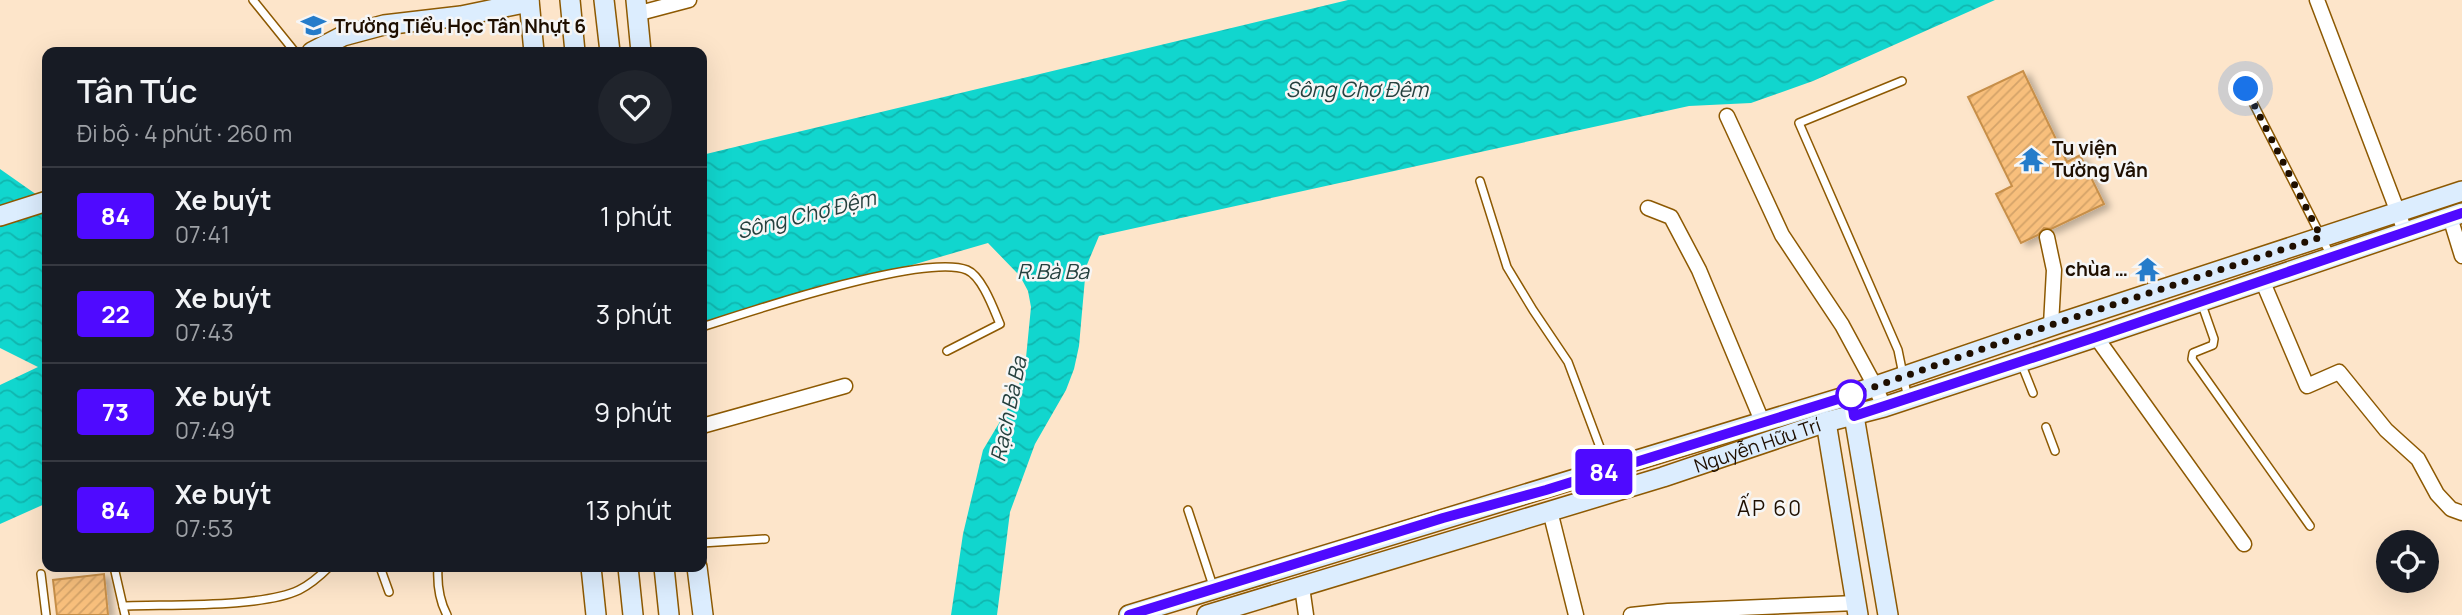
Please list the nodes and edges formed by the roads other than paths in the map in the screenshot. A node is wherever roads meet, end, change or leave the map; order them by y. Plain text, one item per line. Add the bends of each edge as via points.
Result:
1 (253, 0) edge
2 (570, 0) edge
3 (604, 0) edge
4 (689, 0) edge
5 (2317, 0) edge
6 (529, 1) edge
7 (636, 7) edge
8 (288, 47) edge
9 (322, 47) edge
10 (534, 47) edge
11 (575, 47) edge
12 (609, 47) edge
13 (640, 47) edge
14 (1902, 81) dead end
15 (2246, 89) dead end
16 (1727, 116) dead end
17 (1480, 181) dead end
18 (2462, 191) edge
19 (42, 203) edge
20 (1648, 208) dead end
21 (2456, 215) edge
22 (0, 216) edge
23 (2402, 222) junction
24 (2047, 237) dead end
25 (2321, 237) junction
26 (2331, 256) junction
27 (2462, 256) edge
28 (2262, 281) junction
29 (2201, 301) junction
30 (2056, 324) junction
31 (707, 325) edge
32 (2096, 337) junction
33 (2069, 346) junction
34 (947, 351) dead end
35 (2021, 362) junction
36 (1904, 377) junction
37 (845, 386) dead end
38 (1875, 386) junction
39 (2033, 393) dead end
40 (1851, 395) junction
41 (1908, 399) junction
42 (1884, 407) junction
43 (1824, 413) junction
44 (1854, 416) junction
45 (1762, 421) junction
46 (707, 425) edge
47 (2046, 427) dead end
48 (2055, 451) dead end
49 (1608, 470) junction
50 (1188, 510) dead end
51 (1550, 511) junction
52 (2462, 513) edge
53 (1443, 518) junction
54 (2310, 526) dead end
55 (765, 539) dead end
56 (1447, 541) junction
57 (707, 543) edge
58 (2244, 544) dead end
59 (115, 572) edge
60 (324, 572) edge
61 (382, 572) edge
62 (438, 572) edge
63 (592, 572) edge
64 (629, 572) edge
65 (665, 572) edge
66 (698, 572) edge
67 (41, 574) dead end
68 (1302, 587) junction
69 (1214, 590) junction
70 (389, 592) dead end
71 (123, 606) junction
72 (1857, 609) edge
73 (46, 615) edge
74 (125, 615) edge
75 (447, 615) edge
76 (596, 615) edge
77 (633, 615) edge
78 (669, 615) edge
79 (703, 615) edge
80 (1129, 615) edge
81 (1207, 615) edge
82 (1306, 615) edge
83 (1576, 615) edge
84 (1631, 615) edge
85 (1888, 615) edge

1 - 8 lane
2 - 11 main road
3 - 12 main road
4 - 7 street
5 - 23 street
6 - 9 main road via 384,25
6 - 10 main road
7 - 13 main road
14 - 36 lane via 1799,123 1898,350
15 - 25 lane
16 - 38 street via 1782,236 1842,325
17 - 49 lane via 1507,267 1569,362
18 - 23 main road, Nguyễn Hữu Trí
19 - 22 main road
20 - 45 street via 1671,217 1699,270
21 - 23 main road, Nguyễn Hữu Trí
21 - 27 street
23 - 25 main road, Nguyễn Hữu Trí
23 - 26 main road, Nguyễn Hữu Trí
24 - 30 street via 2054,270
25 - 26 lane
25 - 30 main road, Nguyễn Hữu Trí
26 - 28 main road, Nguyễn Hữu Trí
28 - 29 main road, Nguyễn Hữu Trí
28 - 52 street via 2307,386 2339,372 2386,430 2418,459 2437,494
29 - 32 main road, Nguyễn Hữu Trí
29 - 54 lane via 2214,339 2213,345 2193,353 2192,359
30 - 33 main road
30 - 36 main road, Nguyễn Hữu Trí
31 - 34 lane via 810,294 939,265 975,276 1000,324
32 - 33 main road, Nguyễn Hữu Trí
32 - 58 street
33 - 35 main road, Nguyễn Hữu Trí
35 - 39 lane
35 - 41 main road, Nguyễn Hữu Trí
36 - 38 main road, Nguyễn Hữu Trí
36 - 41 lane
37 - 46 street
38 - 40 main road, Nguyễn Hữu Trí
38 - 42 street
40 - 43 main road, Nguyễn Hữu Trí
40 - 44 street
41 - 42 main road, Nguyễn Hữu Trí
42 - 44 main road, Nguyễn Hữu Trí
43 - 44 main road, Nguyễn Hữu Trí
43 - 45 main road, Nguyễn Hữu Trí
43 - 51 main road, Nguyễn Hữu Trí via 1663,477
43 - 72 main road
44 - 85 main road
45 - 49 main road, Nguyễn Hữu Trí
47 - 48 lane
49 - 53 main road, Nguyễn Hữu Trí
50 - 69 lane
51 - 56 main road, Nguyễn Hữu Trí
51 - 83 street
53 - 56 main road
53 - 69 main road, Nguyễn Hữu Trí
55 - 57 lane
56 - 68 main road, Nguyễn Hữu Trí
59 - 71 lane
60 - 71 lane via 297,591 268,598
61 - 70 lane
62 - 75 lane
63 - 76 main road
64 - 77 main road
65 - 78 main road
66 - 79 main road
67 - 73 lane
68 - 81 main road, Nguyễn Hữu Trí
68 - 82 street
69 - 80 main road, Nguyễn Hữu Trí
71 - 74 lane
72 - 84 street

